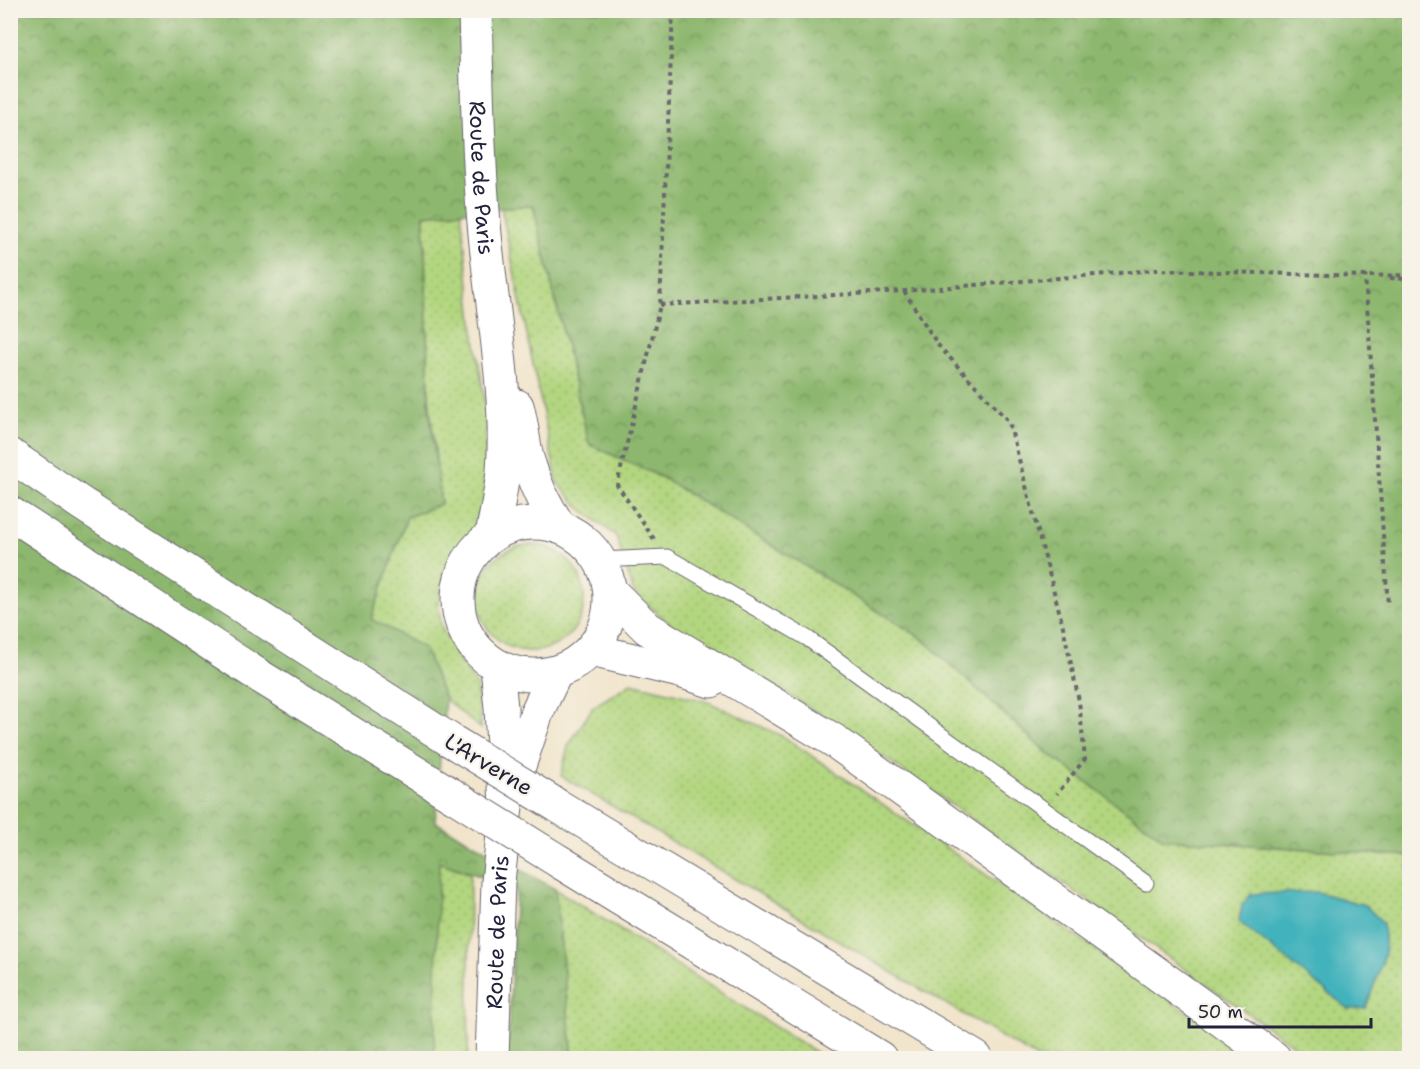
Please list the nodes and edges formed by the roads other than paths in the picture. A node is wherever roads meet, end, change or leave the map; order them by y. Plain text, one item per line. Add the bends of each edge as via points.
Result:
1 (475, 10) edge
2 (498, 344) junction
3 (10, 455) edge
4 (10, 513) edge
5 (560, 527) junction
6 (492, 534) junction
7 (600, 560) junction
8 (610, 591) junction
9 (591, 650) junction
10 (497, 666) junction
11 (556, 672) junction
12 (763, 698) junction
13 (506, 806) junction
14 (1146, 883) dead end
15 (492, 1059) edge
16 (880, 1059) edge
17 (976, 1059) edge
18 (1274, 1059) edge

1 - 2 main road, Route de Paris via 481,193
2 - 5 main road via 537,487
2 - 6 main road via 503,470
3 - 17 main road, L'Arverne, bridge via 450,740
4 - 16 main road, L'Arverne, bridge via 252,671
5 - 6 main road via 525,523
5 - 7 main road via 576,534
6 - 10 main road via 470,557 460,578 457,602 469,639
7 - 8 main road
7 - 14 lane via 667,557 807,638
8 - 9 main road via 604,628
8 - 12 main road via 647,628
9 - 11 main road
9 - 12 main road via 680,671
10 - 11 main road via 526,675
10 - 13 main road
11 - 13 main road via 537,712
12 - 18 main road via 833,740
13 - 15 main road, Route de Paris via 498,882

